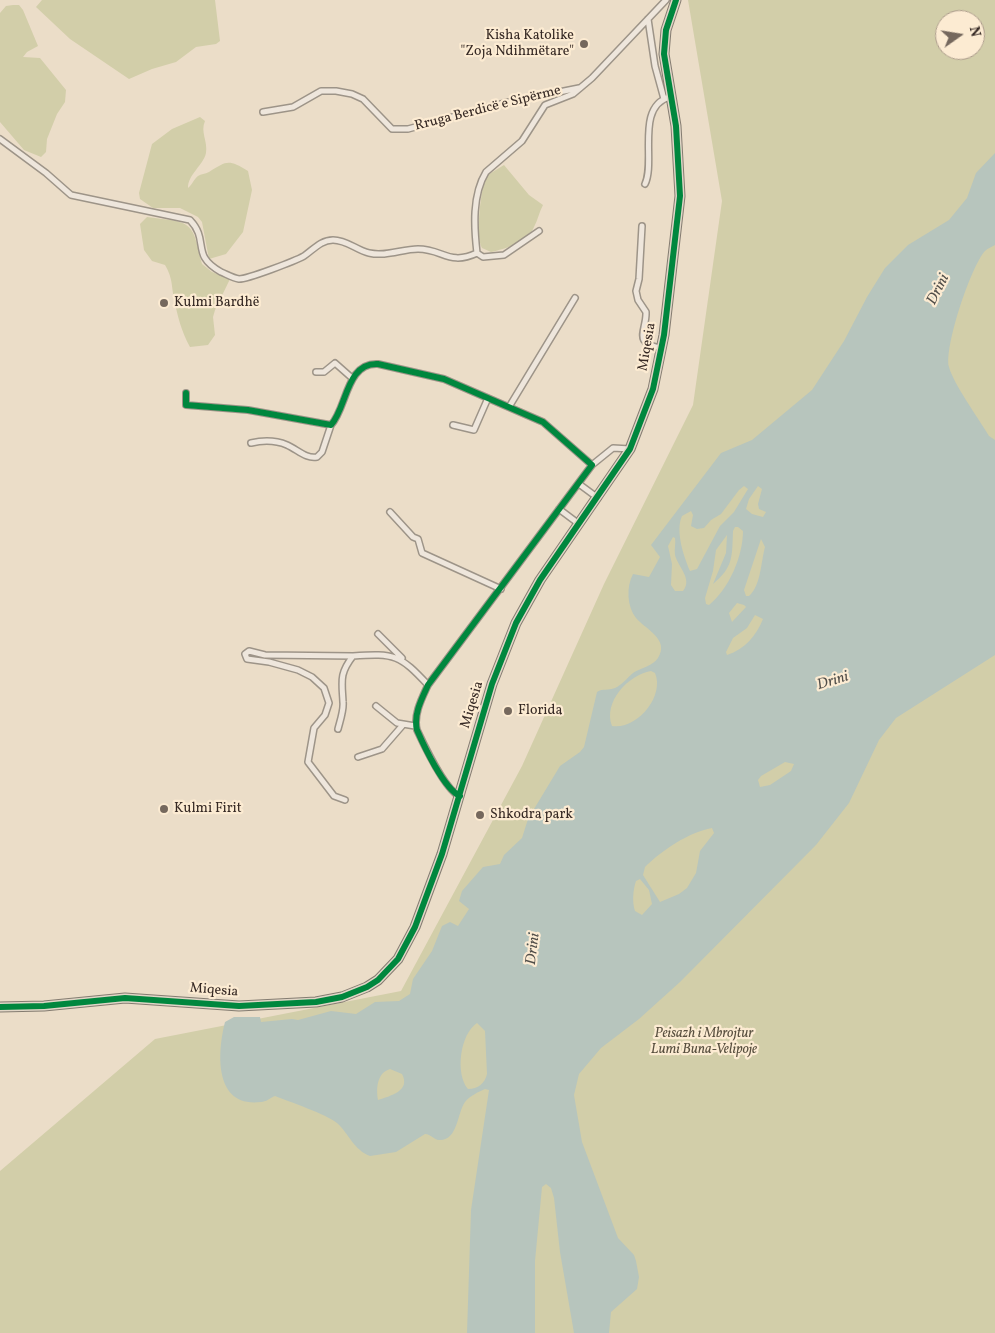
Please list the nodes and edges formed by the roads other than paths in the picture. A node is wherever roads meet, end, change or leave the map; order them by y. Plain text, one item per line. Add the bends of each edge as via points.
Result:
1 (666, 0) edge
2 (676, 0) edge
3 (648, 20) junction
4 (668, 22) junction
5 (580, 88) junction
6 (667, 98) junction
7 (263, 112) dead end
8 (0, 139) edge
9 (645, 184) dead end
10 (642, 226) dead end
11 (539, 231) dead end
12 (477, 253) junction
13 (575, 298) dead end
14 (662, 348) junction
15 (316, 372) dead end
16 (352, 378) junction
17 (186, 393) dead end
18 (488, 398) junction
19 (510, 407) junction
20 (331, 425) junction
21 (453, 425) dead end
22 (251, 443) dead end
23 (630, 449) junction
24 (592, 465) junction
25 (579, 484) junction
26 (598, 498) junction
27 (559, 510) junction
28 (390, 512) dead end
29 (579, 524) junction
30 (501, 588) junction
31 (378, 634) dead end
32 (353, 656) junction
33 (408, 664) junction
34 (428, 685) junction
35 (376, 706) dead end
36 (402, 726) junction
37 (415, 726) junction
38 (338, 730) dead end
39 (358, 757) dead end
40 (460, 796) junction
41 (345, 800) dead end
42 (0, 1007) edge

1 - 3 street, Rruga Berdicë e Sipërme
1 - 4 main road
2 - 4 main road
3 - 5 street, Rruga Berdicë e Sipërme
3 - 6 street via 655,66
4 - 6 main road, Miqesia via 664,45
5 - 7 street, Rruga Berdicë e Sipërme via 504,102 408,128 392,129 363,99 336,90 322,92 293,108
5 - 12 street via 545,105 515,150 486,172 478,188 474,223
6 - 9 street via 656,106 651,122 647,148 650,172
6 - 14 main road, Miqesia via 678,141 680,184
8 - 12 street via 71,196 190,220 200,234 206,262 240,279 291,262 322,242 333,240 384,255 421,249 459,259
10 - 14 street via 636,291 646,312 642,335 652,347
11 - 12 street via 504,255 483,257
13 - 19 street
14 - 23 main road, Miqesia via 650,401
15 - 16 street via 324,372 335,363
16 - 18 street via 378,364 444,379
16 - 20 street
17 - 20 street via 186,405 248,410
18 - 19 street
18 - 21 street via 474,430
19 - 24 street via 547,424
20 - 22 street via 322,452 317,457 306,456 273,441
23 - 24 street via 613,448
23 - 26 main road, Miqesia
24 - 25 street
25 - 26 street
25 - 27 street
26 - 29 main road, Miqesia
27 - 29 street
27 - 30 street
28 - 30 street via 418,539 422,553
29 - 40 main road, Miqesia via 540,580 516,623 492,684
30 - 34 street
31 - 33 street
32 - 33 street via 393,656
32 - 38 street via 342,674 344,703
32 - 41 street via 265,655 248,651 245,654 247,659 298,670 324,688 330,703 325,716 314,728 308,762 334,796
33 - 34 street
34 - 37 street
35 - 36 street
36 - 37 street
36 - 39 street via 382,749
37 - 40 street via 454,794
40 - 42 main road, Miqesia via 409,941 390,969 361,990 328,1000 280,1005 226,1006 125,998

